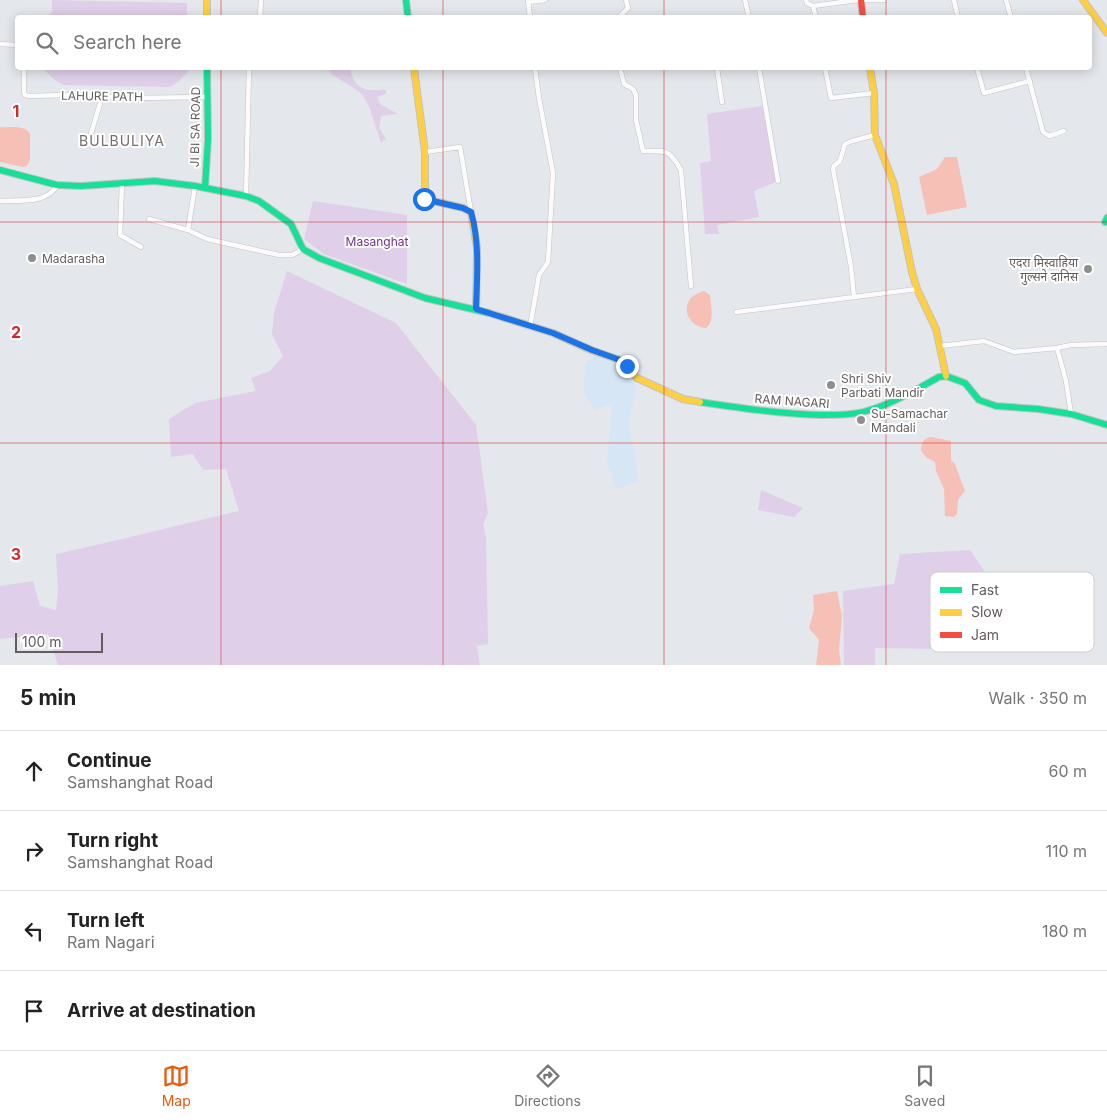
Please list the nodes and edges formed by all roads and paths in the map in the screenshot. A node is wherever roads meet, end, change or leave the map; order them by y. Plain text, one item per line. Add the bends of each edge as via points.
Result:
1 (207, 0) edge
2 (261, 0) edge
3 (406, 0) edge
4 (545, 0) edge
5 (626, 0) edge
6 (745, 0) edge
7 (806, 0) edge
8 (857, 0) edge
9 (861, 0) edge
10 (865, 0) edge
11 (884, 0) edge
12 (954, 0) edge
13 (1006, 0) edge
14 (1083, 0) edge
15 (528, 1) edge
16 (813, 6) junction
17 (207, 15) edge
18 (260, 15) edge
19 (408, 15) edge
20 (530, 15) edge
21 (621, 15) edge
22 (748, 15) edge
23 (815, 15) edge
24 (863, 15) edge
25 (957, 15) edge
26 (1010, 15) edge
27 (1107, 34) edge
28 (0, 44) edge
29 (15, 45) edge
30 (24, 70) edge
31 (207, 70) edge
32 (249, 70) edge
33 (414, 70) edge
34 (536, 70) edge
35 (620, 70) edge
36 (717, 70) edge
37 (760, 70) edge
38 (825, 70) edge
39 (870, 70) edge
40 (978, 70) edge
41 (1027, 70) edge
42 (1030, 81) junction
43 (874, 93) junction
44 (207, 96) junction
45 (102, 97) junction
46 (722, 102) dead end
47 (1064, 131) dead end
48 (875, 135) junction
49 (90, 136) dead end
50 (425, 152) junction
51 (0, 170) edge
52 (778, 181) dead end
53 (122, 184) junction
54 (57, 185) junction
55 (195, 186) junction
56 (204, 188) junction
57 (246, 196) junction
58 (0, 201) edge
59 (471, 212) junction
60 (149, 220) dead end
61 (188, 230) junction
62 (141, 247) dead end
63 (303, 249) junction
64 (692, 286) dead end
65 (917, 290) junction
66 (854, 297) junction
67 (476, 309) junction
68 (736, 312) dead end
69 (530, 327) junction
70 (1107, 344) edge
71 (940, 346) junction
72 (1057, 348) junction
73 (946, 376) junction
74 (1071, 414) junction
75 (1107, 425) edge

1 - 17 main road
2 - 18 street
3 - 19 main road
4 - 15 street
5 - 21 street via 628,8
6 - 22 street
7 - 16 street
8 - 16 street
9 - 24 main road
10 - 11 street
12 - 25 street
13 - 26 street
14 - 27 main road
15 - 20 street
16 - 23 street
28 - 29 street
30 - 45 street, LAHURE PATH via 25,95
31 - 44 main road, JI BI SA ROAD
32 - 57 street
33 - 50 main road
34 - 69 street via 553,173 548,262 539,275
35 - 64 street via 624,84 636,94 636,120 643,152 664,151 672,155 681,170
36 - 46 street
37 - 52 street
38 - 43 street via 831,98
39 - 43 main road
40 - 42 street via 984,93
41 - 42 street
42 - 47 street via 1043,132 1049,136
43 - 48 main road
44 - 45 street, LAHURE PATH
44 - 56 main road, JI BI SA ROAD
45 - 49 street
48 - 65 main road via 894,184
48 - 66 street via 846,144 834,169
50 - 59 main road via 424,199
50 - 59 street via 460,147
51 - 54 main road
53 - 54 main road
53 - 55 main road via 155,182
53 - 62 street via 120,234
54 - 58 street via 47,196
55 - 56 main road
55 - 61 street
56 - 57 main road
57 - 63 main road via 259,201 291,224
59 - 67 main road via 476,226
60 - 61 street
61 - 63 street via 207,239 280,255 292,255
63 - 67 main road, RAM NAGARI via 425,298
65 - 66 street
65 - 71 main road via 936,329
66 - 68 street
67 - 69 main road, RAM NAGARI
69 - 73 main road, RAM NAGARI via 620,360 637,378 683,400 738,408 844,415 869,411
70 - 72 street
71 - 72 street via 984,341 1014,352
71 - 73 main road
72 - 74 street
73 - 74 main road via 965,383 979,400 996,406
74 - 75 main road

